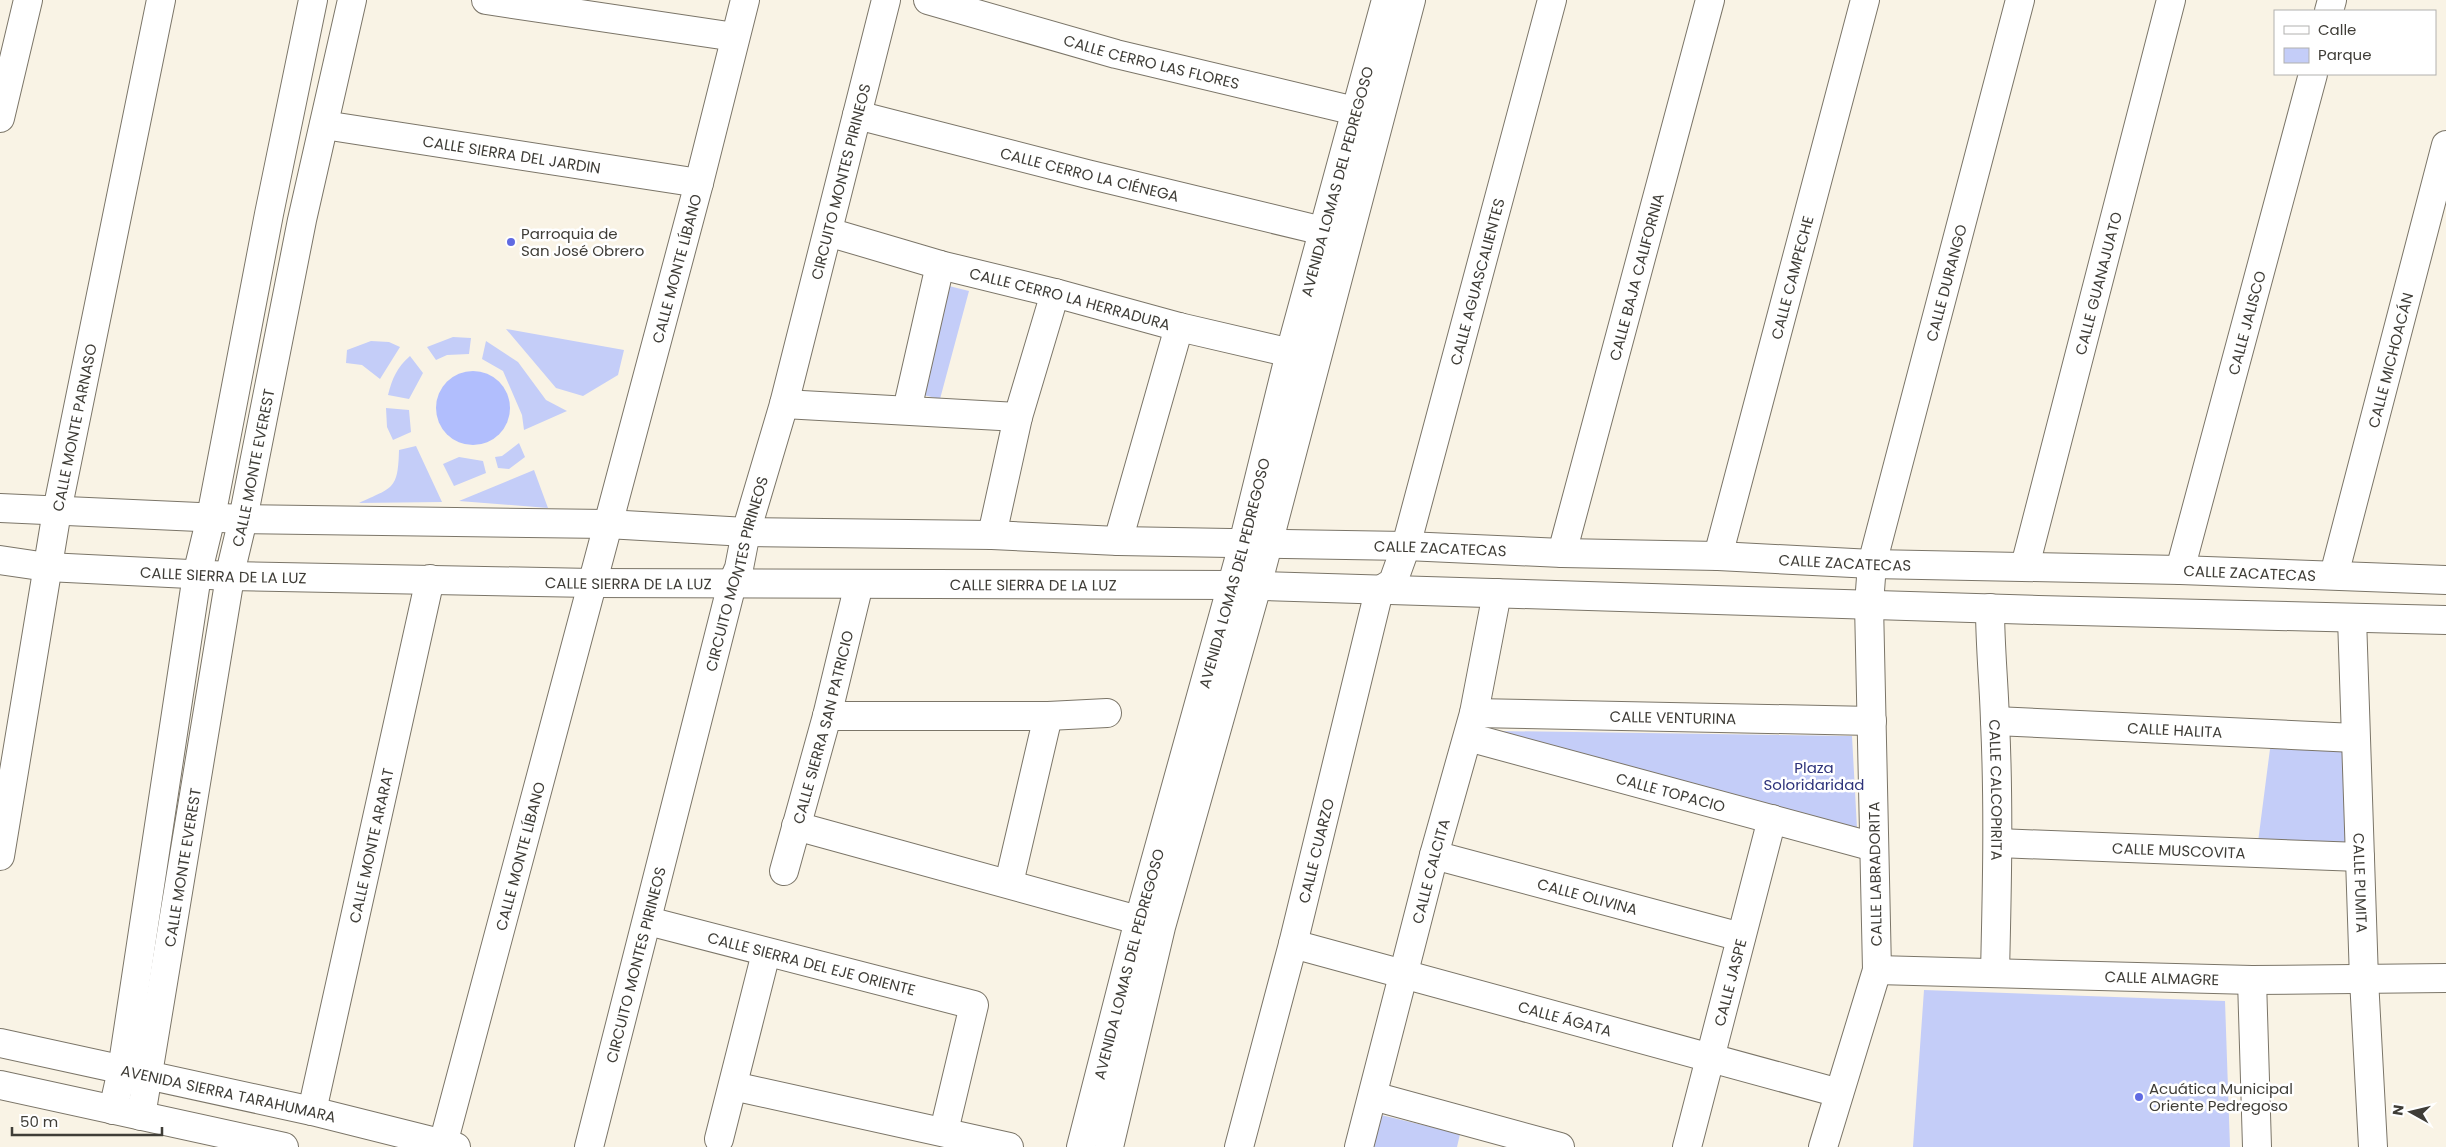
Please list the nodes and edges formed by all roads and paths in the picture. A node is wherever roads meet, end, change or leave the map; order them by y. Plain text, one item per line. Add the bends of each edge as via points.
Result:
1 (28, 0) edge
2 (162, 0) edge
3 (313, 0) edge
4 (352, 0) edge
5 (486, 0) edge
6 (745, 0) edge
7 (886, 0) edge
8 (928, 0) edge
9 (1386, 0) edge
10 (1411, 0) edge
11 (1552, 0) edge
12 (1710, 0) edge
13 (1865, 0) edge
14 (2020, 0) edge
15 (2171, 0) edge
16 (735, 37) junction
17 (2313, 75) edge
18 (1367, 114) junction
19 (856, 115) junction
20 (0, 118) edge
21 (324, 125) junction
22 (2446, 144) edge
23 (699, 183) junction
24 (268, 214) junction
25 (302, 220) junction
26 (1323, 231) junction
27 (828, 232) junction
28 (940, 265) junction
29 (1056, 293) junction
30 (1179, 327) junction
31 (1303, 356) junction
32 (784, 404) junction
33 (907, 410) junction
34 (1018, 417) junction
35 (0, 508) edge
36 (57, 516) junction
37 (210, 523) junction
38 (242, 525) junction
39 (605, 530) junction
40 (992, 535) junction
41 (745, 537) junction
42 (1118, 541) junction
43 (1254, 548) junction
44 (1562, 553) junction
45 (1718, 556) junction
46 (0, 560) edge
47 (49, 560) junction
48 (199, 566) junction
49 (2025, 566) junction
50 (231, 570) junction
51 (1395, 570) junction
52 (2180, 570) junction
53 (2334, 575) junction
54 (595, 576) junction
55 (735, 576) junction
56 (430, 579) junction
57 (2446, 580) edge
58 (859, 584) junction
59 (1870, 584) junction
60 (1245, 586) junction
61 (1497, 593) junction
62 (1990, 608) junction
63 (2352, 618) junction
64 (2446, 620) edge
65 (1107, 713) dead end
66 (827, 716) junction
67 (1048, 716) junction
68 (1872, 721) junction
69 (1995, 721) junction
70 (1471, 725) junction
71 (2355, 738) junction
72 (162, 807) junction
73 (192, 812) junction
74 (1772, 819) junction
75 (796, 826) junction
76 (1998, 843) junction
77 (1874, 847) junction
78 (1434, 855) junction
79 (0, 856) edge
80 (2360, 857) junction
81 (784, 871) dead end
82 (1009, 883) junction
83 (648, 921) junction
84 (1150, 923) junction
85 (1742, 937) junction
86 (1292, 944) junction
87 (766, 953) junction
88 (1877, 970) junction
89 (1995, 973) junction
90 (1404, 975) junction
91 (2446, 978) edge
92 (2252, 980) junction
93 (2364, 980) junction
94 (0, 1043) edge
95 (1710, 1059) junction
96 (122, 1070) junction
97 (149, 1076) junction
98 (0, 1085) edge
99 (733, 1086) junction
100 (1839, 1093) junction
101 (1372, 1096) junction
102 (113, 1110) junction
103 (312, 1112) junction
104 (141, 1116) junction
105 (944, 1131) junction
106 (719, 1139) dead end
107 (450, 1145) edge
108 (284, 1147) edge
109 (589, 1147) edge
110 (1009, 1147) edge
111 (1081, 1147) edge
112 (1109, 1147) edge
113 (1239, 1147) edge
114 (1359, 1147) edge
115 (1560, 1147) edge
116 (1687, 1147) edge
117 (1823, 1147) edge
118 (2257, 1147) edge
119 (2373, 1147) edge

1 - 20 street
2 - 36 street, CALLE MONTE PARNASO
3 - 24 street, CALLE MONTE EVEREST
4 - 21 street, CALLE MONTE EVEREST
5 - 16 street
6 - 16 street, CALLE MONTE LÍBANO
7 - 19 street, CIRCUITO MONTES PIRINEOS
8 - 18 street, CALLE CERRO LAS FLORES via 1116,54
9 - 18 street, AVENIDA LOMAS DEL PEDREGOSO
10 - 18 street, AVENIDA LOMAS DEL PEDREGOSO
11 - 51 street, CALLE AGUASCALIENTES
12 - 44 street, CALLE BAJA CALIFORNIA
13 - 45 street, CALLE CAMPECHE
14 - 59 street, CALLE DURANGO
15 - 49 street, CALLE GUANAJUATO
16 - 23 street, CALLE MONTE LÍBANO
17 - 52 street, CALLE JALISCO
18 - 26 street, AVENIDA LOMAS DEL PEDREGOSO
18 - 31 street, AVENIDA LOMAS DEL PEDREGOSO
19 - 26 street, CALLE CERRO LA CIÉNEGA
19 - 27 street, CIRCUITO MONTES PIRINEOS
21 - 23 street, CALLE SIERRA DEL JARDIN
21 - 25 street, CALLE MONTE EVEREST
22 - 53 street, CALLE MICHOACÁN
23 - 39 street, CALLE MONTE LÍBANO
24 - 25 street
24 - 37 street, CALLE MONTE EVEREST
25 - 38 street, CALLE MONTE EVEREST
26 - 31 street, AVENIDA LOMAS DEL PEDREGOSO
27 - 28 street, CALLE CERRO LA HERRADURA
27 - 32 street, CIRCUITO MONTES PIRINEOS
28 - 29 street, CALLE CERRO LA HERRADURA
28 - 33 street
29 - 30 street, CALLE CERRO LA HERRADURA
29 - 34 street
30 - 31 street, CALLE CERRO LA HERRADURA
30 - 42 street
31 - 43 street, AVENIDA LOMAS DEL PEDREGOSO
32 - 33 street
32 - 41 street, CIRCUITO MONTES PIRINEOS
33 - 34 street
34 - 40 street
35 - 36 street
36 - 37 street
36 - 47 street, CALLE MONTE PARNASO
37 - 38 street
37 - 48 street, CALLE MONTE EVEREST
38 - 39 street
38 - 50 street, CALLE MONTE EVEREST
39 - 41 street
39 - 54 street, CALLE MONTE LÍBANO
40 - 41 street
40 - 42 street
41 - 55 street, CIRCUITO MONTES PIRINEOS
42 - 43 street
43 - 51 street, CALLE ZACATECAS
43 - 60 street, AVENIDA LOMAS DEL PEDREGOSO
44 - 45 street, CALLE ZACATECAS
44 - 51 street, CALLE ZACATECAS
45 - 59 street, CALLE ZACATECAS
46 - 47 street, CALLE SIERRA DE LA LUZ
47 - 48 street, CALLE SIERRA DE LA LUZ
47 - 79 street, CALLE MONTE PARNASO
48 - 50 street, CALLE SIERRA DE LA LUZ
48 - 72 street, CALLE MONTE EVEREST
49 - 52 street, CALLE ZACATECAS
49 - 59 street, CALLE ZACATECAS
50 - 56 street, CALLE SIERRA DE LA LUZ
50 - 73 street, CALLE MONTE EVEREST
51 - 60 street, CALLE ZACATECAS
51 - 61 street, CALLE ZACATECAS
51 - 86 street, CALLE CUARZO
52 - 53 street, CALLE ZACATECAS
53 - 57 street, CALLE ZACATECAS
54 - 55 street, CALLE SIERRA DE LA LUZ
54 - 56 street, CALLE SIERRA DE LA LUZ
54 - 107 street, CALLE MONTE LÍBANO
55 - 58 street, CALLE SIERRA DE LA LUZ
55 - 83 street, CIRCUITO MONTES PIRINEOS
56 - 103 street, CALLE MONTE ARARAT
58 - 60 street, CALLE SIERRA DE LA LUZ
58 - 66 street, CALLE SIERRA SAN PATRICIO
59 - 61 street, CALLE ZACATECAS
59 - 62 street, CALLE ZACATECAS
59 - 68 street, CALLE LABRADORITA
60 - 84 street, AVENIDA LOMAS DEL PEDREGOSO
61 - 70 street, CALLE CALCITA
62 - 63 street, CALLE ZACATECAS
62 - 69 street, CALLE CALCOPIRITA
63 - 64 street, CALLE ZACATECAS
63 - 71 street, CALLE PUMITA
65 - 67 street
66 - 67 street
66 - 75 street, CALLE SIERRA SAN PATRICIO
67 - 82 street
68 - 70 street, CALLE VENTURINA
68 - 77 street, CALLE LABRADORITA
69 - 71 street, CALLE HALITA
69 - 76 street, CALLE CALCOPIRITA
70 - 74 street, CALLE TOPACIO
70 - 78 street, CALLE CALCITA
71 - 80 street, CALLE PUMITA
72 - 73 street
72 - 96 street, CALLE MONTE EVEREST
73 - 97 street, CALLE MONTE EVEREST
74 - 77 street, CALLE TOPACIO
74 - 85 street, CALLE JASPE
75 - 81 street, CALLE SIERRA SAN PATRICIO
75 - 82 street
76 - 80 street, CALLE MUSCOVITA
76 - 89 street, CALLE CALCOPIRITA
77 - 88 street, CALLE LABRADORITA
78 - 85 street, CALLE OLIVINA
78 - 90 street, CALLE CALCITA
80 - 93 street, CALLE PUMITA
82 - 84 street
83 - 87 street, CALLE SIERRA DEL EJE ORIENTE
83 - 109 street, CIRCUITO MONTES PIRINEOS
84 - 111 street, AVENIDA LOMAS DEL PEDREGOSO
84 - 112 street, AVENIDA LOMAS DEL PEDREGOSO
85 - 95 street, CALLE JASPE
86 - 90 street, CALLE ÁGATA
86 - 113 street, CALLE CUARZO
87 - 99 street
87 - 105 street, CALLE SIERRA DEL EJE ORIENTE via 974,1004
88 - 89 street, CALLE ALMAGRE
88 - 100 street, CALLE LABRADORITA
89 - 92 street, CALLE ALMAGRE
90 - 95 street, CALLE ÁGATA
90 - 101 street, CALLE CALCITA
91 - 93 street, CALLE ALMAGRE
92 - 93 street, CALLE ALMAGRE
92 - 118 street
93 - 119 street, CALLE PUMITA
94 - 96 street, AVENIDA SIERRA TARAHUMARA
95 - 100 street, CALLE ÁGATA
95 - 116 street, CALLE JASPE
96 - 97 street, AVENIDA SIERRA TARAHUMARA
96 - 102 street, CALLE MONTE EVEREST
97 - 103 street, AVENIDA SIERRA TARAHUMARA
97 - 104 street, CALLE MONTE EVEREST
98 - 102 street
99 - 105 street
99 - 106 street
100 - 117 street, CALLE LABRADORITA
101 - 114 street, CALLE CALCITA
101 - 115 street
102 - 104 street
103 - 107 street, AVENIDA SIERRA TARAHUMARA
104 - 108 street
105 - 110 street

